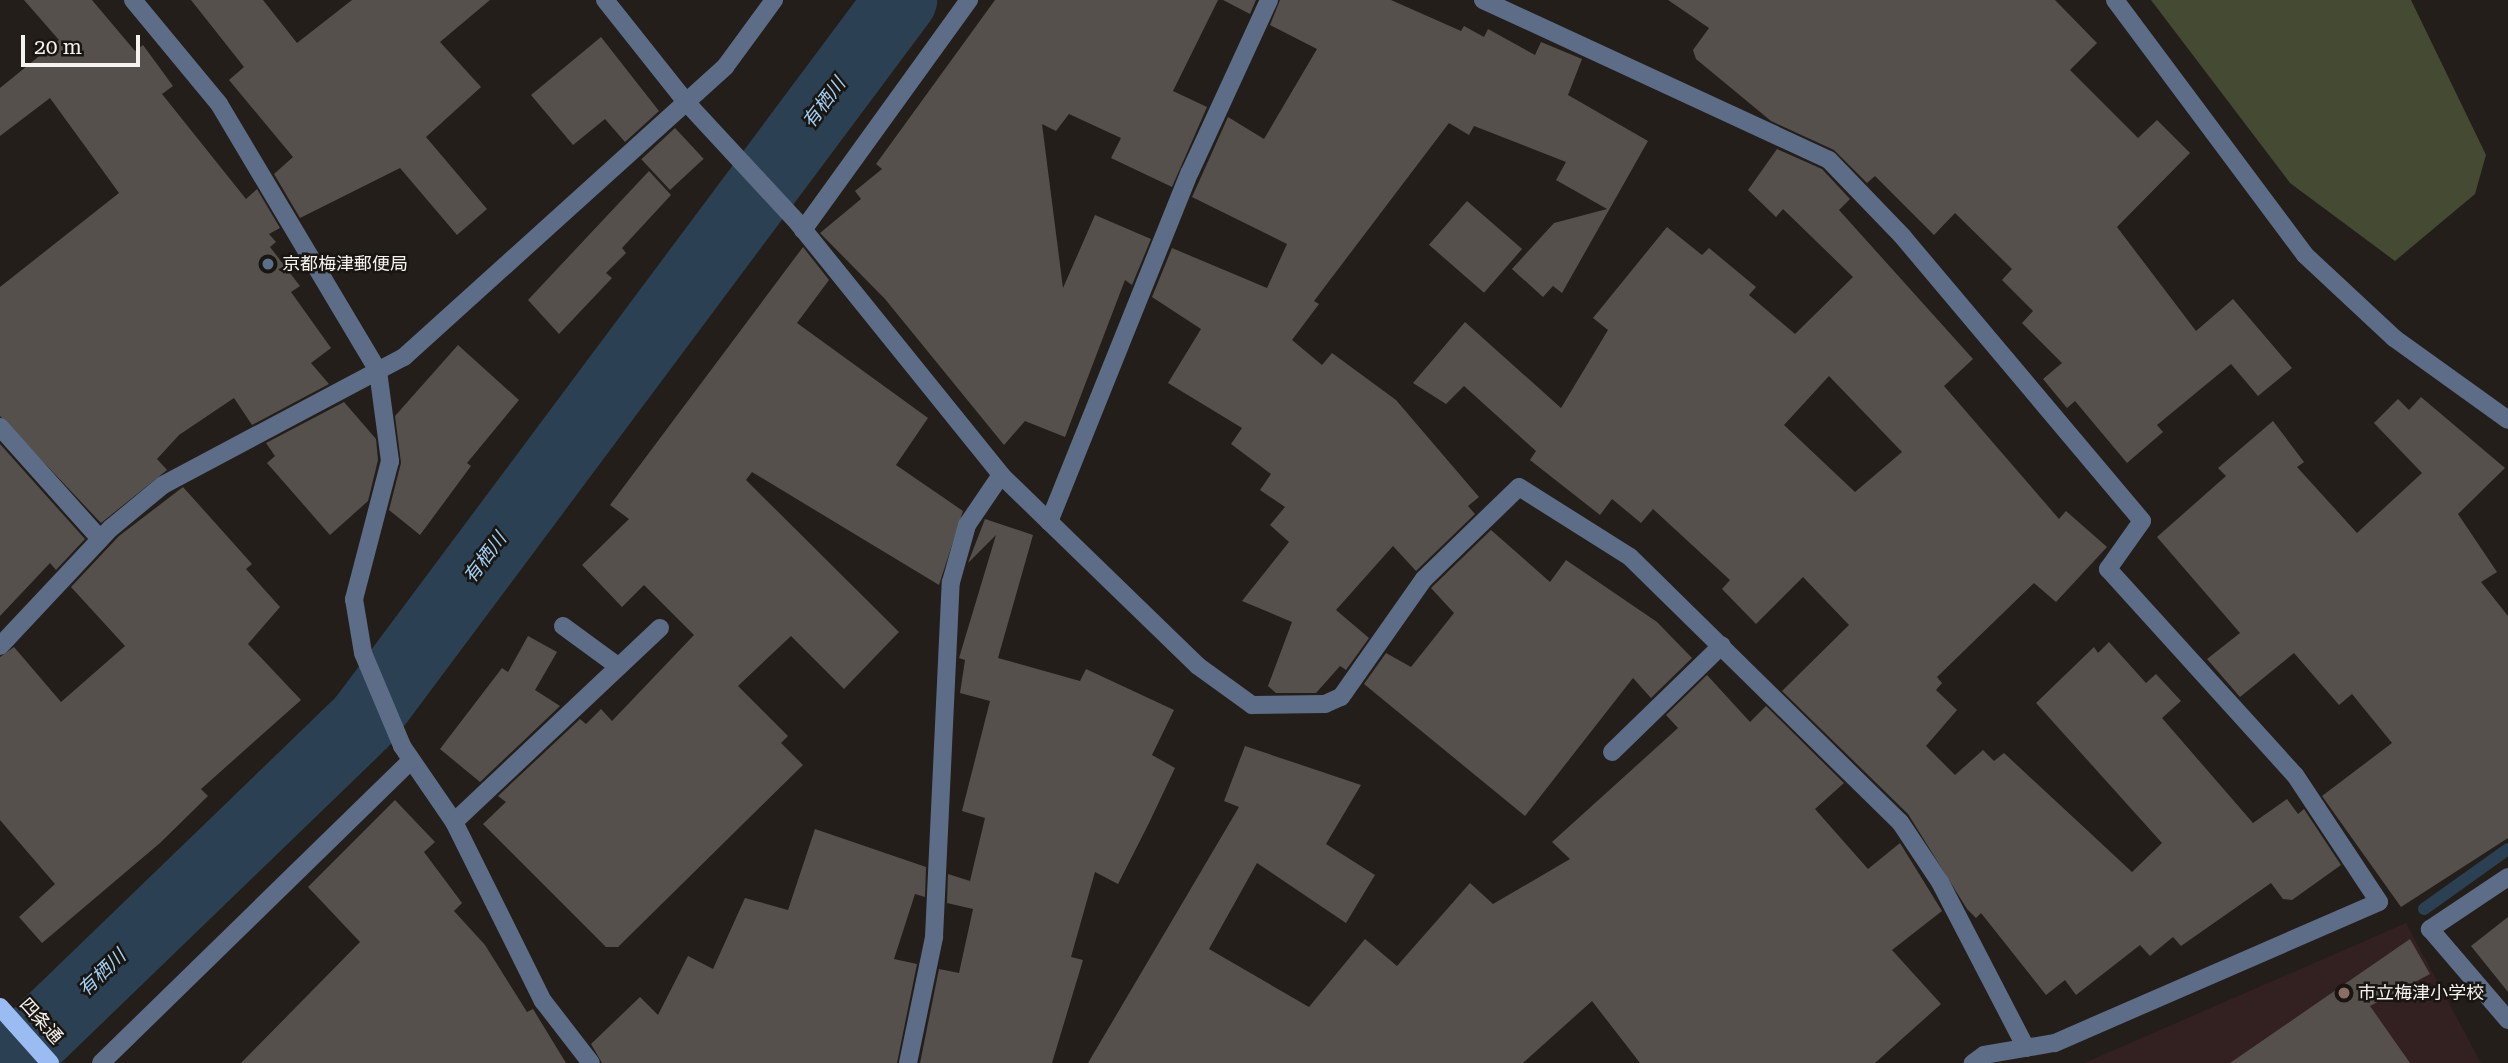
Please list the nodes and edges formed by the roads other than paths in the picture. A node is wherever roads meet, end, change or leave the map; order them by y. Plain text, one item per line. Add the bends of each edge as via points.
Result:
1 (133, 0) edge
2 (605, 0) edge
3 (774, 0) edge
4 (969, 0) edge
5 (1269, 0) edge
6 (1483, 0) edge
7 (2115, 0) edge
8 (687, 103) junction
9 (800, 226) junction
10 (378, 371) junction
11 (2508, 419) edge
12 (0, 427) edge
13 (1001, 475) junction
14 (1049, 522) junction
15 (100, 539) junction
16 (563, 626) dead end
17 (660, 628) dead end
18 (1722, 645) junction
19 (0, 646) edge
20 (618, 667) junction
21 (1612, 752) dead end
22 (406, 753) junction
23 (454, 822) junction
24 (2508, 877) edge
25 (0, 1008) edge
26 (2508, 1020) edge
27 (2026, 1048) junction
28 (50, 1063) edge
29 (101, 1063) edge
30 (591, 1063) edge
31 (908, 1063) edge
32 (1973, 1063) edge

1 - 10 street via 219,104
2 - 8 street
3 - 8 street via 725,67
4 - 9 street
5 - 14 street via 1190,172
6 - 27 street via 1829,160 1903,237 2142,521 2108,569 2295,775 2379,902 2054,1043
7 - 11 street via 2305,255 2394,338
8 - 9 street
8 - 10 street via 404,357
9 - 13 street
10 - 15 street via 163,485
10 - 22 street via 390,461 354,599 363,653
12 - 15 street
13 - 14 street
13 - 31 street via 967,525 951,582 934,937
14 - 18 street via 1198,666 1252,705 1325,704 1341,697 1424,579 1519,487 1630,557
15 - 19 street
16 - 20 street
17 - 20 street
18 - 21 street
18 - 27 street via 1900,822 1940,882
20 - 23 street
22 - 23 street
22 - 29 street
23 - 30 street via 543,1001
24 - 26 street via 2430,929
25 - 28 main road, 四条通
27 - 32 street

